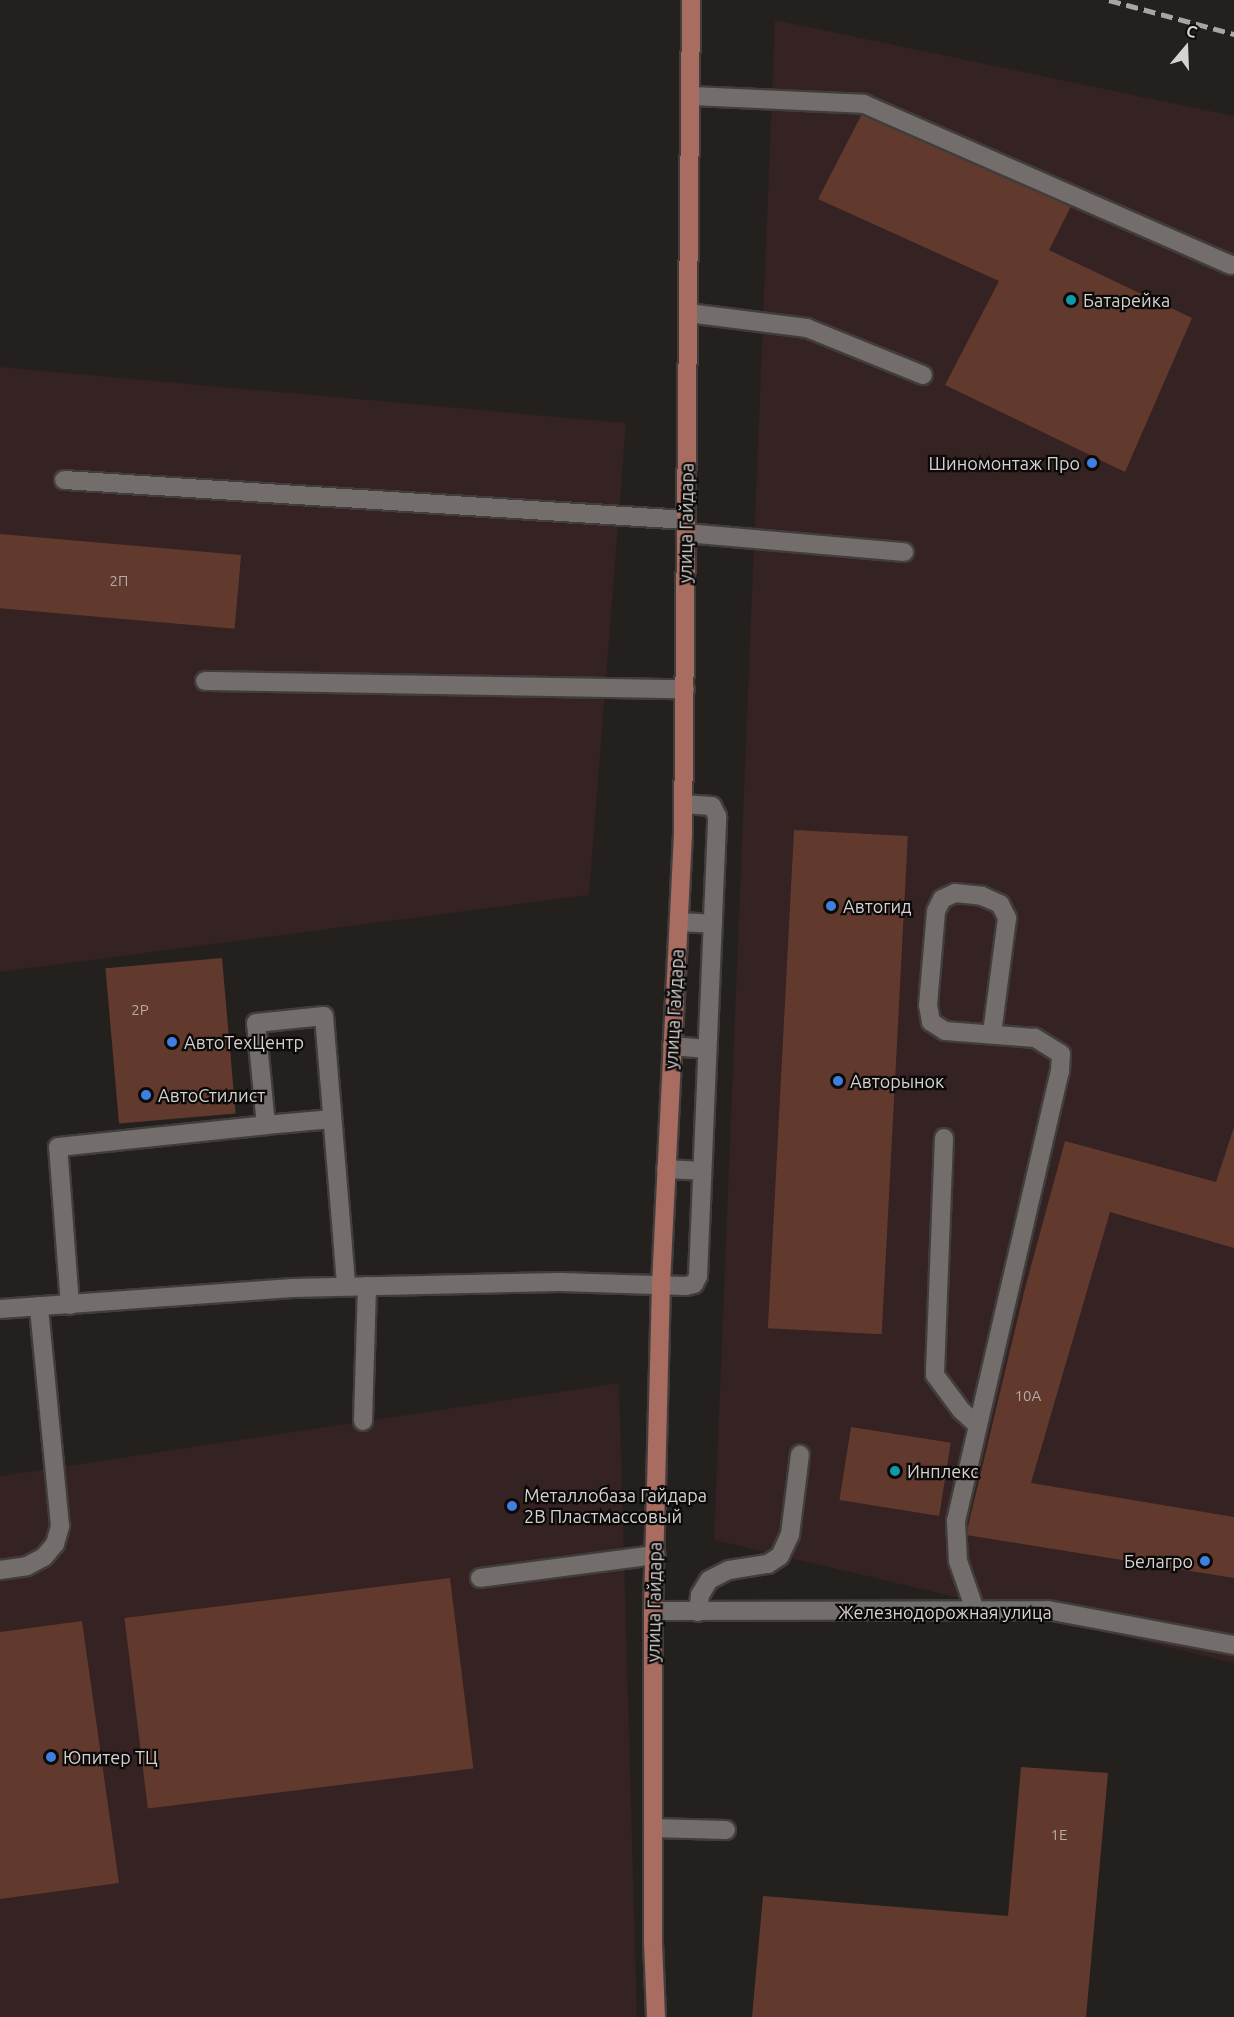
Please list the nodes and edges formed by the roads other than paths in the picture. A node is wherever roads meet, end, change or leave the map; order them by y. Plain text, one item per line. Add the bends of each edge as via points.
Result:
1 (691, 0) edge
2 (691, 96) junction
3 (1231, 265) dead end
4 (688, 313) junction
5 (924, 375) dead end
6 (64, 480) dead end
7 (686, 526) junction
8 (904, 552) dead end
9 (205, 681) dead end
10 (685, 689) junction
11 (683, 804) junction
12 (679, 922) junction
13 (713, 924) junction
14 (992, 1034) junction
15 (672, 1046) junction
16 (708, 1049) junction
17 (332, 1119) junction
18 (266, 1125) junction
19 (944, 1138) dead end
20 (666, 1169) junction
21 (702, 1171) junction
22 (661, 1284) junction
23 (346, 1286) junction
24 (367, 1286) junction
25 (70, 1305) junction
26 (39, 1306) junction
27 (0, 1310) edge
28 (363, 1421) dead end
29 (977, 1425) junction
30 (800, 1455) dead end
31 (655, 1555) junction
32 (0, 1570) edge
33 (480, 1578) dead end
34 (975, 1610) junction
35 (653, 1611) junction
36 (698, 1612) junction
37 (1234, 1645) edge
38 (653, 1828) junction
39 (726, 1830) dead end
40 (656, 2017) edge

1 - 2 main road, улица Гайдара
2 - 3 street via 864,104
2 - 4 main road, улица Гайдара
4 - 5 street via 807,328
4 - 7 main road, улица Гайдара
6 - 7 street
7 - 8 street
7 - 10 main road, улица Гайдара
9 - 10 street
10 - 11 main road, улица Гайдара
11 - 12 main road, улица Гайдара
11 - 13 street via 712,806 717,812
12 - 13 street
12 - 15 main road, улица Гайдара
13 - 16 street
14 - 14 street via 945,1030 931,1022 928,1005 936,911 942,899 955,893 982,896 1000,904 1007,918
14 - 29 street via 1035,1038 1061,1054
15 - 16 street
15 - 20 main road, улица Гайдара
16 - 21 street
17 - 18 street
17 - 18 street via 324,1016 256,1023
17 - 23 street
18 - 25 street via 58,1147
19 - 29 street via 935,1375
20 - 21 street
20 - 22 main road, улица Гайдара
21 - 22 street via 696,1280 686,1286
22 - 24 street
22 - 31 main road, улица Гайдара
23 - 24 street
23 - 25 street
24 - 28 street
25 - 26 street
26 - 27 street
26 - 32 street via 60,1526 55,1544 44,1557 27,1566
29 - 34 street via 955,1537 958,1561
30 - 36 street via 790,1535 780,1557 768,1564 729,1570 709,1580 700,1595
31 - 33 street
31 - 35 main road, улица Гайдара
34 - 36 street, Железнодорожная улица
34 - 37 street, Железнодорожная улица via 1048,1610
35 - 36 street, Железнодорожная улица
35 - 38 main road, улица Гайдара
38 - 39 street
38 - 40 main road, улица Гайдара

